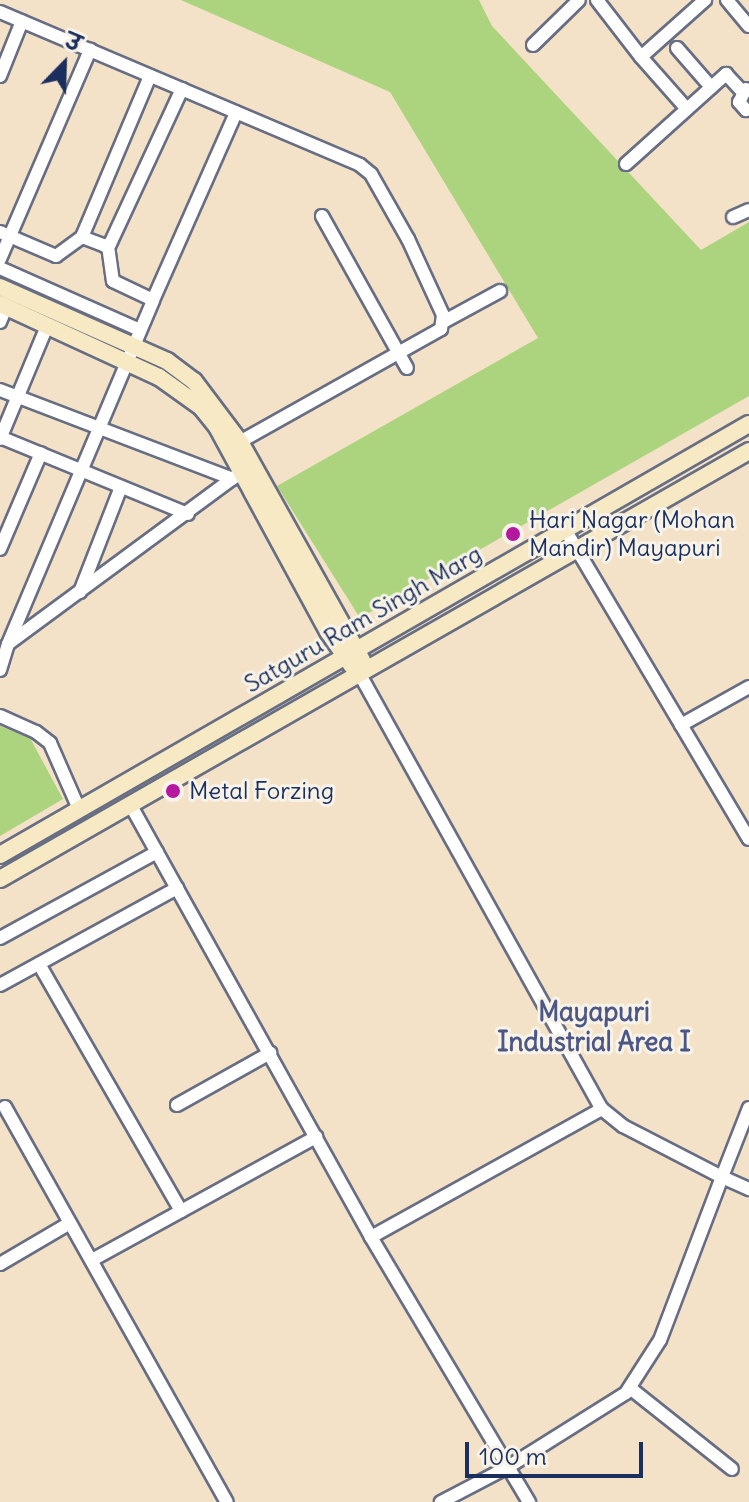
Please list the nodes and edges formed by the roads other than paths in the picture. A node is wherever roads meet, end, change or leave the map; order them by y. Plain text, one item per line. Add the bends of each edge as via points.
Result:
1 (579, 0) edge
2 (597, 0) edge
3 (705, 0) edge
4 (727, 0) edge
5 (0, 12) edge
6 (22, 21) junction
7 (749, 26) edge
8 (533, 45) dead end
9 (677, 48) dead end
10 (90, 50) junction
11 (641, 57) junction
12 (0, 76) edge
13 (150, 76) junction
14 (711, 87) junction
15 (182, 89) junction
16 (746, 90) edge
17 (687, 109) junction
18 (746, 110) dead end
19 (236, 113) junction
20 (626, 164) dead end
21 (749, 210) edge
22 (322, 216) dead end
23 (733, 217) dead end
24 (5, 234) edge
25 (82, 237) junction
26 (108, 246) junction
27 (0, 259) edge
28 (0, 268) edge
29 (0, 287) edge
30 (500, 291) dead end
31 (153, 300) junction
32 (2, 311) edge
33 (443, 322) junction
34 (47, 326) junction
35 (134, 346) junction
36 (397, 354) junction
37 (407, 368) dead end
38 (0, 390) edge
39 (17, 397) junction
40 (749, 424) edge
41 (100, 428) junction
42 (0, 438) edge
43 (240, 442) junction
44 (749, 451) edge
45 (41, 453) junction
46 (82, 471) junction
47 (237, 476) junction
48 (121, 487) junction
49 (188, 514) junction
50 (566, 531) junction
51 (0, 549) edge
52 (577, 550) junction
53 (79, 593) junction
54 (8, 644) junction
55 (351, 655) junction
56 (0, 670) edge
57 (360, 672) junction
58 (749, 687) edge
59 (0, 716) edge
60 (681, 725) junction
61 (130, 804) junction
62 (79, 809) junction
63 (749, 839) edge
64 (157, 852) junction
65 (0, 855) edge
66 (0, 879) edge
67 (177, 888) junction
68 (0, 938) edge
69 (39, 964) junction
70 (0, 985) edge
71 (270, 1053) junction
72 (2, 1105) edge
73 (177, 1105) dead end
74 (749, 1108) edge
75 (602, 1109) junction
76 (316, 1137) junction
77 (722, 1177) junction
78 (749, 1189) edge
79 (181, 1211) junction
80 (70, 1223) junction
81 (371, 1237) junction
82 (92, 1260) junction
83 (0, 1264) edge
84 (630, 1388) junction
85 (508, 1467) junction
86 (732, 1469) dead end
87 (227, 1502) edge
88 (441, 1502) edge
89 (529, 1502) edge

1 - 8 street
2 - 11 street
3 - 11 street
4 - 7 street
5 - 6 street
6 - 10 street
6 - 12 street
9 - 14 street
10 - 13 street
10 - 24 street
11 - 17 street
13 - 15 street
13 - 25 street
14 - 16 street via 726,74
14 - 17 street
15 - 19 street
15 - 26 street
16 - 18 street via 739,102
17 - 20 street
19 - 31 street
19 - 33 street via 366,169 408,239
21 - 23 street
22 - 36 street
24 - 25 street via 56,256
24 - 27 street
25 - 26 street
26 - 31 street via 113,281
28 - 35 street
29 - 35 main road
30 - 33 street
31 - 35 street
32 - 34 main road
33 - 36 street via 436,333
34 - 35 main road
34 - 39 street
35 - 41 street
35 - 43 main road via 194,381
35 - 47 main road via 201,407
36 - 37 street
36 - 43 street
38 - 39 street
39 - 41 street
39 - 42 street
40 - 50 main road, Satguru Ram Singh Marg
41 - 46 street
41 - 47 street
42 - 45 street
43 - 55 main road
44 - 52 main road, Satguru Ram Singh Marg
45 - 46 street
45 - 51 street
46 - 48 street
46 - 54 street
47 - 49 street
47 - 55 main road
48 - 49 street
48 - 53 street
49 - 53 street
50 - 52 street
50 - 55 main road, Satguru Ram Singh Marg
52 - 57 main road, Satguru Ram Singh Marg
52 - 60 street
53 - 54 street
54 - 56 street
55 - 57 main road
55 - 62 main road, Satguru Ram Singh Marg
57 - 61 main road, Satguru Ram Singh Marg
57 - 75 street
58 - 60 street
59 - 62 street via 50,743
60 - 63 street
61 - 64 street
61 - 66 main road, Satguru Ram Singh Marg
62 - 65 main road, Satguru Ram Singh Marg
64 - 67 street
64 - 68 street
67 - 69 street
67 - 71 street
69 - 70 street
69 - 79 street
71 - 73 street
71 - 76 street
72 - 80 street
74 - 77 street
75 - 77 street via 623,1126
75 - 81 street
76 - 79 street
76 - 81 street
77 - 78 street
77 - 84 street via 660,1340
79 - 82 street
80 - 82 street
80 - 83 street
81 - 85 street
82 - 87 street
84 - 85 street
84 - 86 street
85 - 88 street
85 - 89 street

